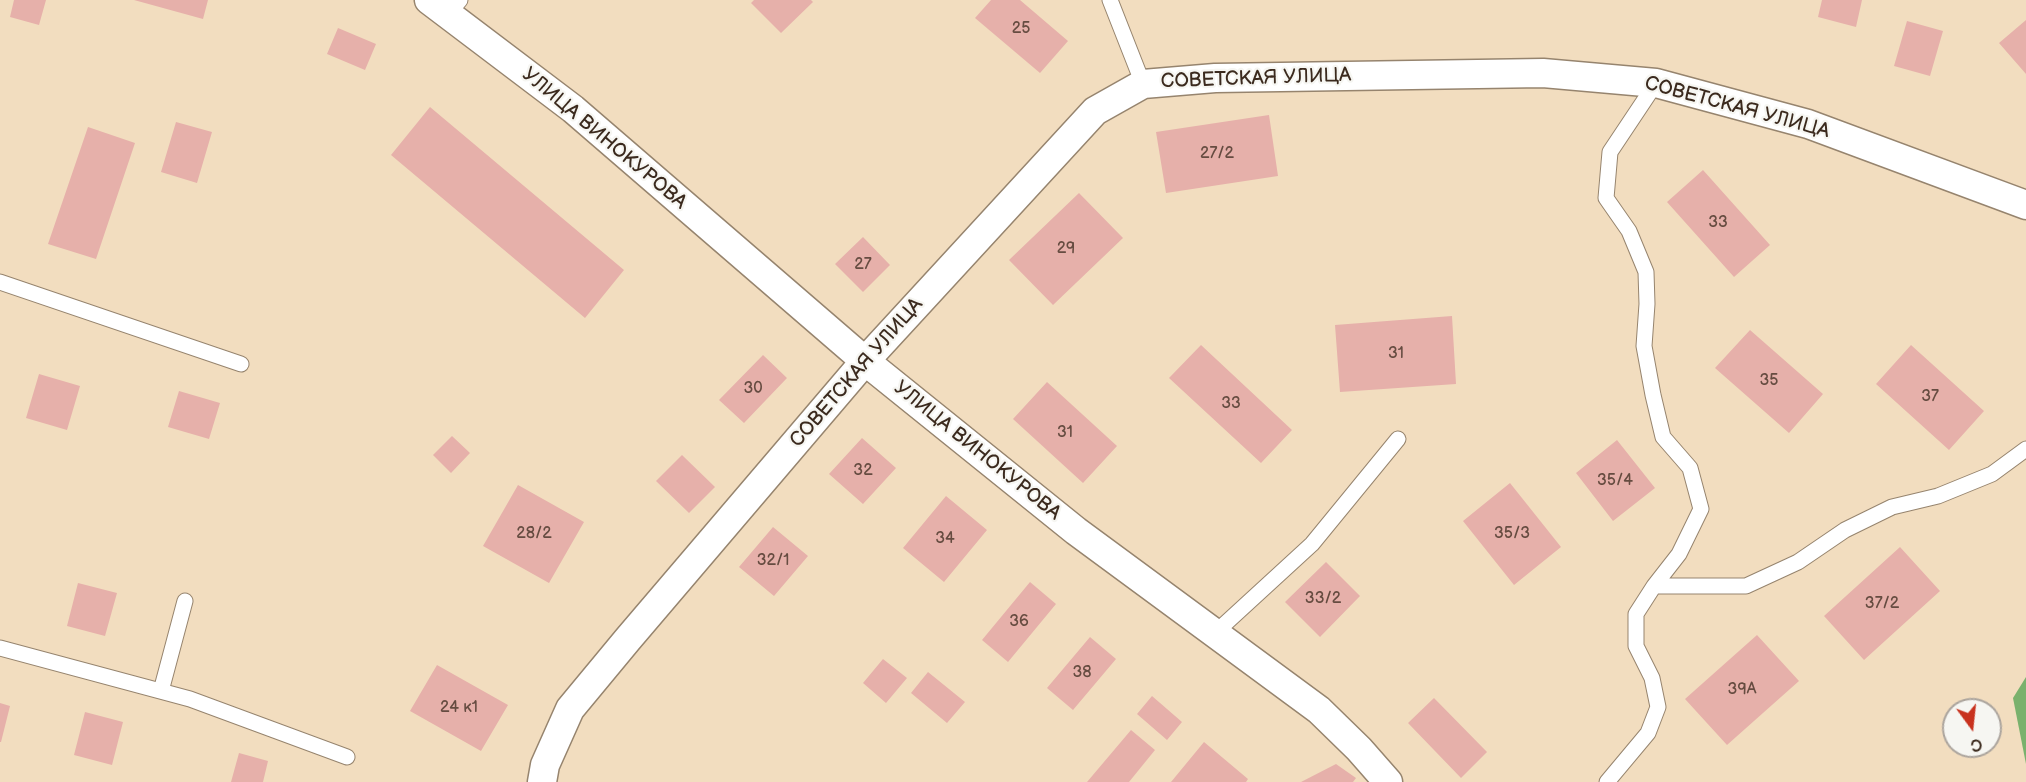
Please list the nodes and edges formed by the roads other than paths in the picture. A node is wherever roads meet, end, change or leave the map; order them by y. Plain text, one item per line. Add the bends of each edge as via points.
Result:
1 (1110, 0) edge
2 (446, 5) edge
3 (1656, 83) junction
4 (1143, 84) junction
5 (2026, 205) edge
6 (0, 282) edge
7 (865, 361) junction
8 (241, 364) dead end
9 (1398, 439) dead end
10 (2026, 449) edge
11 (1654, 586) junction
12 (185, 601) dead end
13 (1215, 633) junction
14 (0, 648) edge
15 (160, 691) junction
16 (348, 757) dead end
17 (542, 782) edge
18 (1388, 782) edge
19 (1607, 782) edge

1 - 4 lane
2 - 7 street, УЛИЦА ВИНОКУРОВА
3 - 4 street, СОВЕТСКАЯ УЛИЦА via 1543,73 1215,78
3 - 5 street, СОВЕТСКАЯ УЛИЦА via 1808,124
3 - 11 lane via 1610,152 1606,198 1629,231 1646,272 1644,346 1663,437 1690,468 1701,509 1679,554
4 - 7 street, СОВЕТСКАЯ УЛИЦА via 1095,111
6 - 8 lane
7 - 13 street, УЛИЦА ВИНОКУРОВА via 1076,531
7 - 17 street, СОВЕТСКАЯ УЛИЦА via 570,709 545,765
9 - 13 lane via 1312,544
10 - 11 lane via 1992,474 1938,496 1893,507 1845,530 1798,562 1746,586
11 - 19 lane via 1636,614 1636,646 1652,678 1658,707 1648,733
12 - 15 lane
13 - 18 street, УЛИЦА ВИНОКУРОВА via 1319,710
14 - 15 lane
15 - 16 lane

